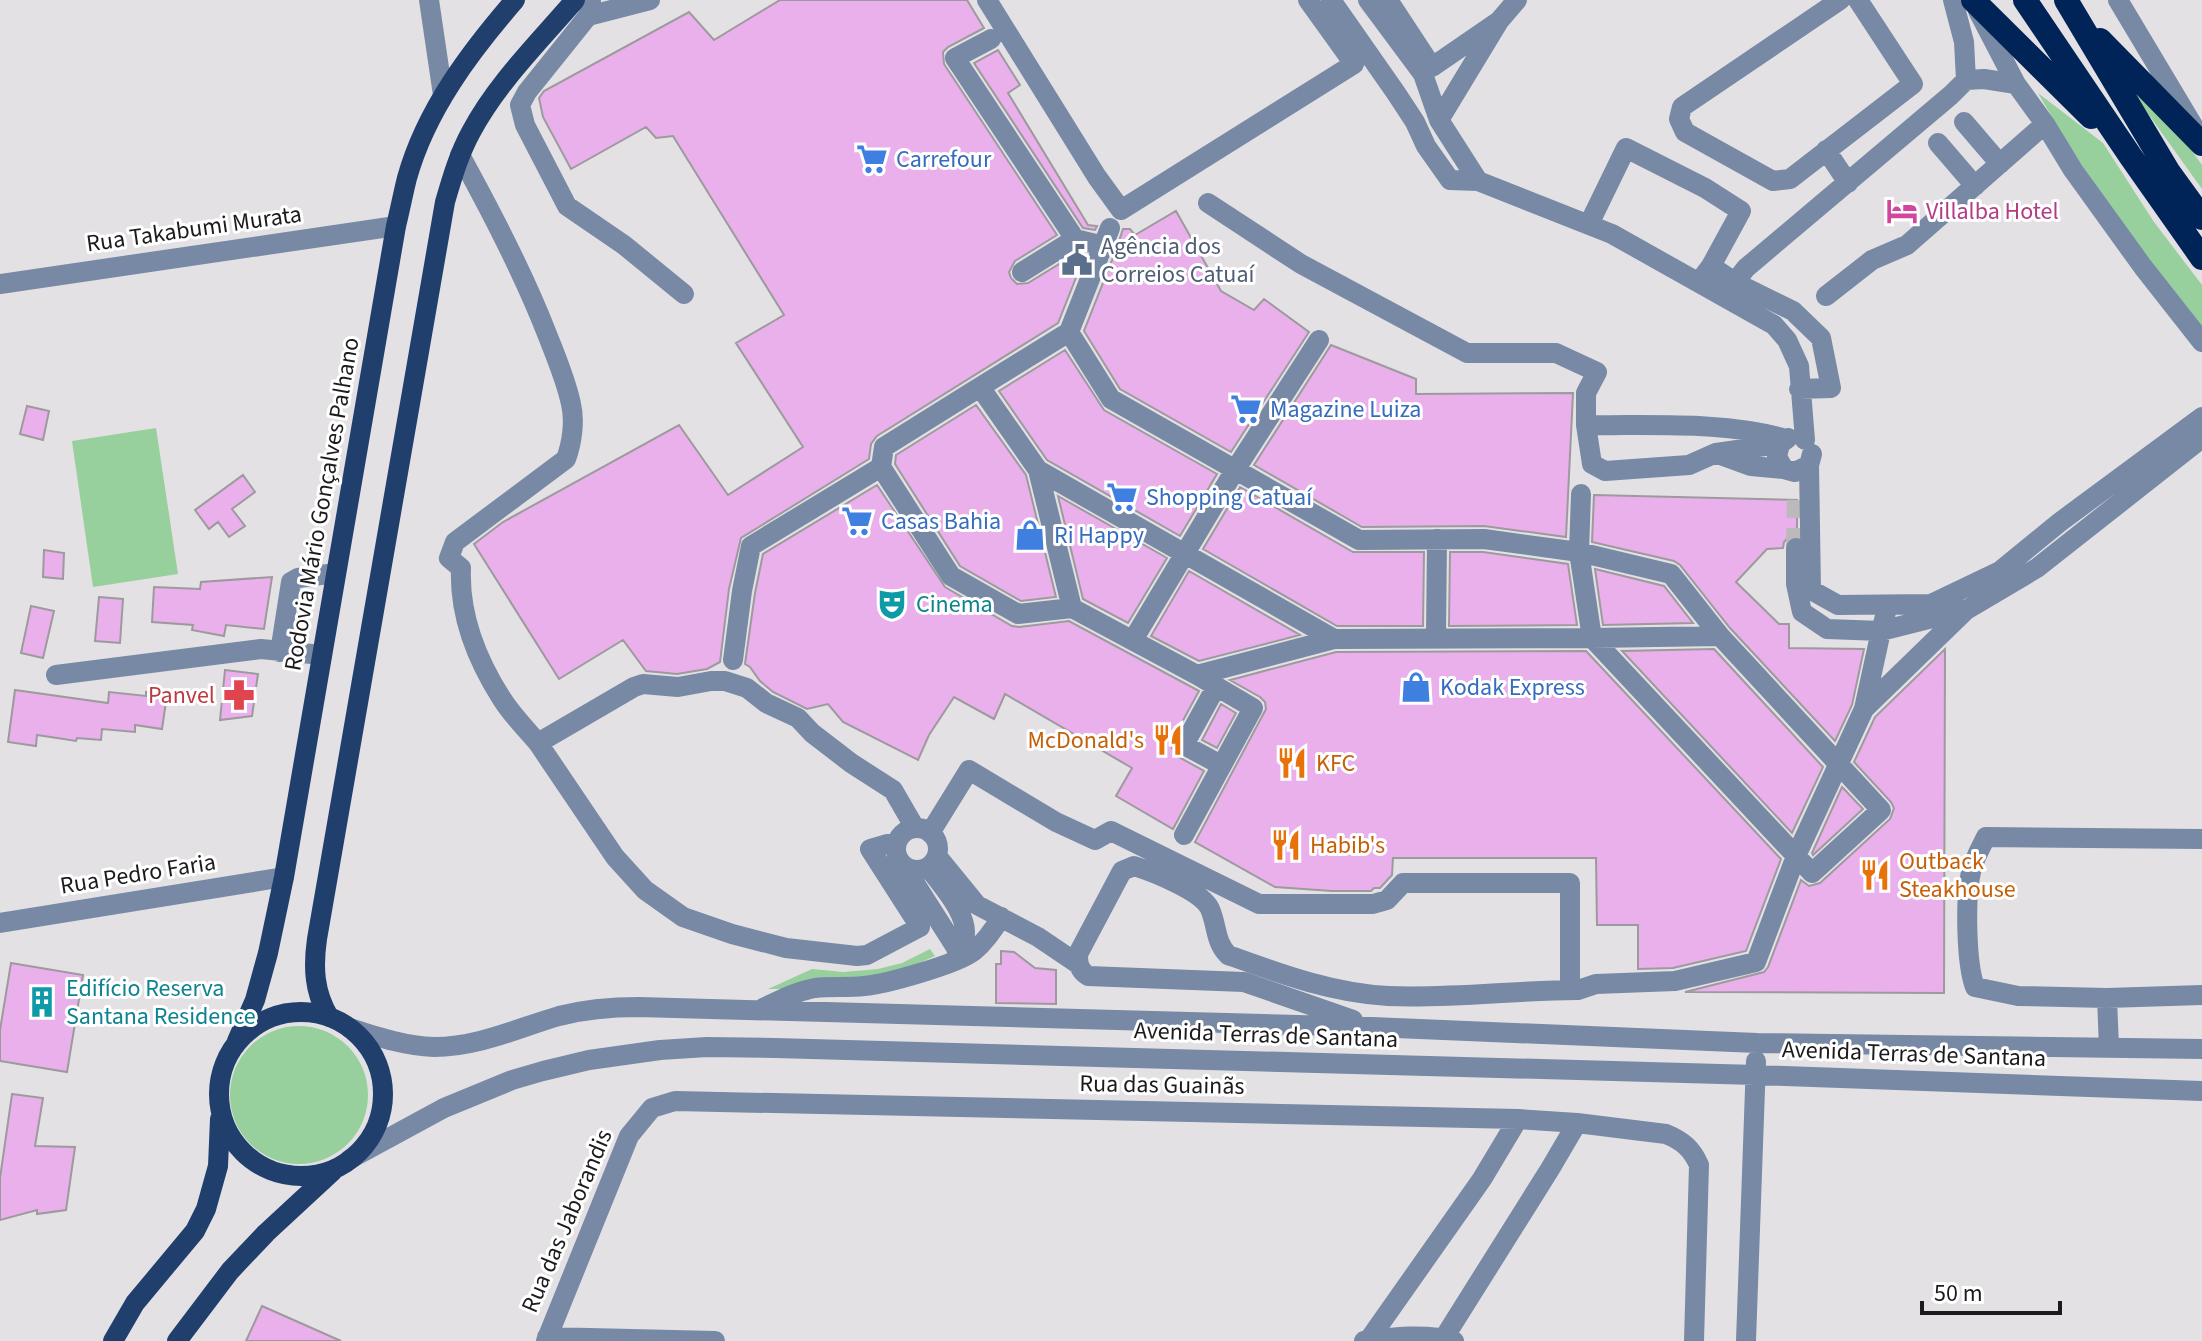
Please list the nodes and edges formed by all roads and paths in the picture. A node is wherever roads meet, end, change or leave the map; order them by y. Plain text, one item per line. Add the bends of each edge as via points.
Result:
1 (429, 0) edge
2 (515, 0) edge
3 (575, 0) edge
4 (650, 0) edge
5 (987, 0) edge
6 (1308, 0) edge
7 (1331, 0) edge
8 (1368, 0) edge
9 (1388, 0) edge
10 (1517, 0) edge
11 (1840, 0) edge
12 (1858, 0) edge
13 (1953, 0) edge
14 (1973, 0) edge
15 (2025, 0) edge
16 (2118, 0) edge
17 (2070, 6) edge
18 (590, 8) edge
19 (1499, 21) junction
20 (991, 39) dead end
21 (1427, 71) junction
22 (1966, 80) junction
23 (2016, 84) junction
24 (1396, 93) junction
25 (443, 95) junction
26 (1439, 120) junction
27 (1964, 122) dead end
28 (2045, 124) junction
29 (1938, 143) dead end
30 (2202, 143) edge
31 (1826, 150) junction
32 (460, 155) junction
33 (2131, 157) junction
34 (2000, 164) junction
35 (1478, 181) junction
36 (1848, 183) junction
37 (1975, 186) junction
38 (1208, 203) dead end
39 (2202, 218) edge
40 (1589, 224) junction
41 (396, 226) junction
42 (1075, 239) junction
43 (2202, 258) edge
44 (1022, 272) dead end
45 (1705, 274) junction
46 (0, 284) edge
47 (1730, 289) junction
48 (684, 294) dead end
49 (1826, 296) dead end
50 (1069, 332) junction
51 (1319, 340) dead end
52 (2202, 342) edge
53 (980, 387) junction
54 (1800, 398) junction
55 (2202, 417) edge
56 (1586, 425) junction
57 (1689, 427) junction
58 (2202, 438) edge
59 (1791, 440) junction
60 (1716, 453) junction
61 (881, 467) junction
62 (1796, 469) junction
63 (1038, 470) junction
64 (1235, 470) junction
65 (1581, 494) dead end
66 (1797, 500) tunnel mouth
67 (1437, 539) junction
68 (1796, 548) tunnel mouth
69 (1579, 552) junction
70 (1185, 554) junction
71 (336, 573) junction
72 (1838, 605) junction
73 (1888, 605) junction
74 (1072, 608) junction
75 (1968, 609) junction
76 (1827, 629) junction
77 (1881, 631) junction
78 (1720, 636) junction
79 (1436, 638) junction
80 (1592, 638) junction
81 (1334, 639) junction
82 (1133, 640) junction
83 (280, 652) junction
84 (322, 655) junction
85 (733, 660) dead end
86 (56, 675) dead end
87 (1197, 675) junction
88 (1216, 687) junction
89 (1864, 709) junction
90 (538, 743) junction
91 (1839, 764) junction
92 (1221, 765) junction
93 (922, 830) junction
94 (1184, 835) dead end
95 (1103, 836) junction
96 (2202, 839) edge
97 (897, 843) junction
98 (1796, 856) junction
99 (932, 862) junction
100 (904, 866) junction
101 (1122, 871) junction
102 (284, 877) junction
103 (1001, 917) junction
104 (0, 923) edge
105 (956, 956) junction
106 (1078, 964) junction
107 (1570, 990) junction
108 (2202, 995) edge
109 (2107, 998) junction
110 (758, 1010) junction
111 (329, 1017) junction
112 (1372, 1027) junction
113 (350, 1028) junction
114 (237, 1041) junction
115 (1757, 1043) junction
116 (2109, 1048) junction
117 (2202, 1049) edge
118 (1756, 1075) junction
119 (2202, 1091) edge
120 (221, 1111) junction
121 (1518, 1119) junction
122 (638, 1122) joint
123 (1577, 1123) junction
124 (344, 1163) junction
125 (546, 1339) edge
126 (1447, 1340) edge
127 (113, 1341) edge
128 (177, 1341) edge
129 (715, 1341) edge
130 (1366, 1341) edge
131 (1694, 1341) edge
132 (1746, 1341) edge

1 - 25 street
2 - 25 main road, Rodovia Mário Gonçalves Palhano
3 - 32 main road via 506,80
4 - 18 street
5 - 6 street via 1121,210 1354,64
7 - 24 street
8 - 21 street
9 - 21 street
10 - 19 street
11 - 31 street via 1682,107 1679,119 1685,132 1773,181 1790,179
12 - 31 street via 1913,84
13 - 22 street via 1964,42
14 - 23 street
14 - 33 highway
15 - 33 highway
16 - 30 street
17 - 30 highway
17 - 39 highway via 2168,171
18 - 48 street via 527,92 520,105 525,125 567,206
19 - 21 street
19 - 26 street
20 - 42 street via 955,58
21 - 24 street
21 - 26 street
22 - 23 street
22 - 36 street
23 - 28 street
24 - 35 street via 1450,180
25 - 41 main road, Rodovia Mário Gonçalves Palhano via 407,177
26 - 35 street
27 - 34 street
28 - 34 street
28 - 52 street via 2134,255
29 - 37 street
31 - 36 street
32 - 90 street via 539,314 572,407 566,459 455,542 449,558 461,568 467,624 484,667 503,701
32 - 111 main road via 440,225 317,939 314,974
33 - 43 highway
34 - 37 street
35 - 40 street
36 - 47 street via 1746,268
37 - 49 street via 1907,245 1872,260
38 - 56 street via 1301,264 1467,353 1556,353 1597,372 1586,393
40 - 45 street
40 - 45 street via 1626,148 1741,211
41 - 46 street, Rua Takabumi Murata
41 - 71 main road, Rodovia Mário Gonçalves Palhano
42 - 44 street
42 - 50 street via 1107,237
45 - 47 street
47 - 54 street via 1787,340 1799,366
47 - 54 street via 1793,311 1821,338 1831,388
50 - 53 street
50 - 64 street via 1111,399
51 - 64 street
53 - 61 street via 884,447
53 - 63 street
54 - 59 street
55 - 73 street via 2000,571 1931,604
56 - 57 street
56 - 60 street via 1592,464 1605,471 1689,465
57 - 59 street via 1761,431
57 - 60 street
58 - 75 street via 2037,568
59 - 60 street
59 - 62 street via 1777,457
59 - 62 street via 1812,452
60 - 62 street via 1751,466
61 - 74 street via 951,576 1018,614
61 - 85 street via 751,546
62 - 66 street
62 - 72 street via 1811,590
63 - 70 street
63 - 74 street
64 - 67 street via 1359,540
64 - 70 street
65 - 69 street
67 - 69 street via 1484,539
67 - 79 street
68 - 76 street via 1802,612
69 - 78 street via 1671,574
69 - 80 street
70 - 81 street
70 - 82 street
71 - 83 street via 291,582
71 - 84 main road, Rodovia Mário Gonçalves Palhano
72 - 73 street
72 - 76 street via 1838,619
73 - 77 street
74 - 82 street
75 - 77 street
75 - 89 street
76 - 77 street
77 - 89 street
78 - 80 street
78 - 91 street
79 - 80 street
79 - 81 street
80 - 98 street
81 - 87 street
82 - 87 street
83 - 84 street
83 - 86 street via 261,649
84 - 102 main road, Rodovia Mário Gonçalves Palhano
87 - 88 street
88 - 92 street via 1253,708
88 - 92 street via 1184,745
89 - 91 street
90 - 93 street via 643,684 737,684 798,718 893,790
90 - 97 street via 615,857 645,890 683,917 732,934 786,948 857,956 920,927 870,849
91 - 98 street
91 - 98 street via 1881,810 1812,873
92 - 94 street
93 - 95 street via 969,770 1056,822
93 - 97 street via 904,833
93 - 99 street via 938,846
95 - 101 street
95 - 107 street via 1259,904 1373,904 1387,900 1403,883 1570,883
96 - 109 street via 1986,837 1968,886 1970,973 1975,987 2018,996
97 - 100 street
98 - 107 street via 1756,962 1675,981
99 - 100 street via 916,870
99 - 103 street via 971,900
99 - 105 street via 964,924
100 - 105 street
101 - 106 street via 1081,947
101 - 107 street via 1139,867 1198,895 1208,905 1228,955 1301,981 1386,996
102 - 104 street, Rua Pedro Faria
102 - 114 main road, Rodovia Mário Gonçalves Palhano via 260,984
103 - 105 street via 973,952
103 - 106 street
105 - 110 street via 891,982 816,988
106 - 112 street via 1088,976 1244,982
108 - 109 street
109 - 116 street
110 - 112 street, Avenida Terras de Santana
110 - 113 street, Avenida Terras de Santana via 610,1007 456,1046 413,1045
111 - 113 main road
111 - 114 main road via 291,1012 261,1022
112 - 115 street, Avenida Terras de Santana
113 - 124 main road via 378,1065 383,1095 370,1137
114 - 120 main road via 223,1067
115 - 116 street, Avenida Terras de Santana
115 - 118 street
116 - 117 street, Avenida Terras de Santana
118 - 119 street, Avenida Terras de Santana
118 - 124 street, Avenida Terras de Santana via 682,1048 589,1060 512,1080 444,1108
118 - 132 street
120 - 124 main road via 241,1150 265,1168 309,1175
120 - 127 main road via 218,1166 206,1209
121 - 122 street, Rua das Guainãs via 675,1101 652,1108
121 - 123 street, Rua das Guainãs
121 - 130 street via 1482,1179
122 - 125 street, Rua das Jaborandis
123 - 126 street
123 - 131 street, Rua das Guainãs via 1666,1134 1688,1146 1699,1165
124 - 128 main road via 230,1271
125 - 129 street
126 - 130 street

